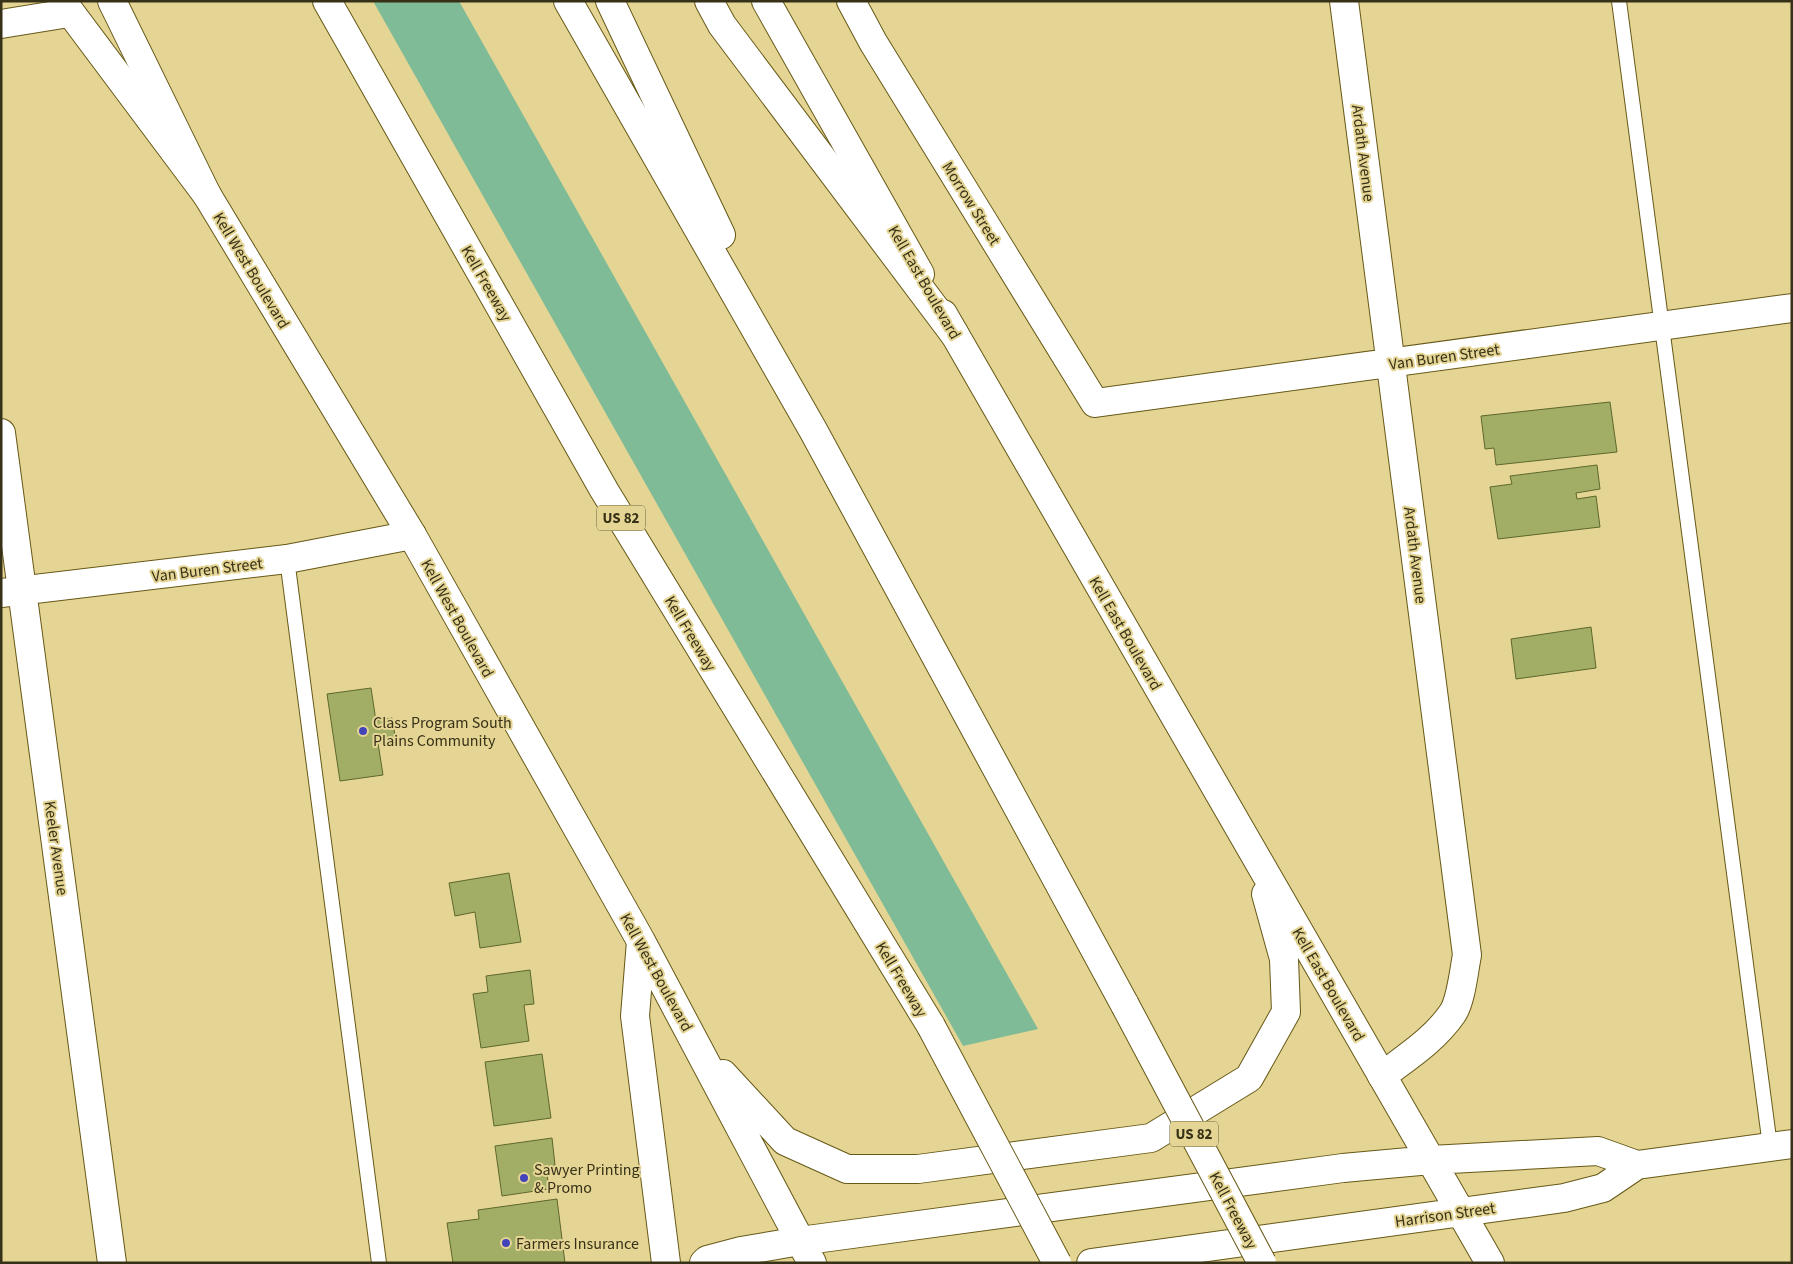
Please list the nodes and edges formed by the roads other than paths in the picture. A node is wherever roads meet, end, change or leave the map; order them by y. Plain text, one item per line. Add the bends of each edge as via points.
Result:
1 (112, 1) edge
2 (327, 1) edge
3 (568, 1) edge
4 (610, 1) edge
5 (709, 1) edge
6 (766, 1) edge
7 (851, 1) edge
8 (1344, 1) edge
9 (1620, 1) edge
10 (65, 7) edge
11 (1, 24) edge
12 (207, 195) junction
13 (1792, 308) edge
14 (1662, 325) junction
15 (955, 336) junction
16 (1391, 363) junction
17 (1095, 403) joint
18 (813, 430) junction
19 (1, 433) edge
20 (412, 535) junction
21 (287, 559) junction
22 (12, 591) edge
23 (1256, 858) junction
24 (641, 941) junction
25 (697, 1045) junction
26 (1382, 1076) junction
27 (1781, 1145) edge
28 (1431, 1160) junction
29 (1637, 1164) junction
30 (1462, 1212) junction
31 (806, 1252) edge
32 (112, 1263) edge
33 (379, 1263) edge
34 (666, 1263) edge
35 (704, 1263) edge
36 (1057, 1263) edge
37 (1091, 1263) edge
38 (1262, 1263) edge
39 (1490, 1263) edge

1 - 12 main road
2 - 36 main road, Kell Freeway / US 82, bridge via 604,490 931,1026
3 - 18 main road, Kell Freeway / US 82
4 - 18 main road
5 - 15 main road via 722,25
6 - 15 main road, Kell East Boulevard
7 - 17 main road, Morrow Street
8 - 16 main road, Ardath Avenue
9 - 14 lane
10 - 11 main road
10 - 12 main road, Kell West Boulevard
12 - 20 main road, Kell West Boulevard
13 - 14 main road, Van Buren Street
14 - 16 main road, Van Buren Street
14 - 27 lane
15 - 23 main road, Kell East Boulevard
16 - 17 main road, Van Buren Street
16 - 26 main road, Ardath Avenue via 1467,955 1453,1013 1428,1041
18 - 38 main road, Kell Freeway / US 82, bridge
19 - 22 main road, Keeler Avenue
20 - 21 main road, Van Buren Street
20 - 24 main road, Kell West Boulevard
21 - 22 main road, Van Buren Street
21 - 33 lane
22 - 32 main road, Keeler Avenue
23 - 25 main road via 1284,959 1286,1012 1249,1078 1151,1138 918,1169 847,1169 785,1141
23 - 26 main road, Kell East Boulevard
24 - 25 main road, Kell West Boulevard
24 - 34 main road via 635,1016
25 - 31 main road, Kell West Boulevard
26 - 28 main road, Kell East Boulevard
27 - 29 main road, Harrison Street
28 - 29 main road via 1598,1151
28 - 30 main road, Kell East Boulevard
28 - 31 main road via 1333,1170
29 - 30 main road, Harrison Street via 1603,1188 1564,1198
30 - 37 main road, Harrison Street
30 - 39 main road, Kell East Boulevard
31 - 35 main road via 741,1251

